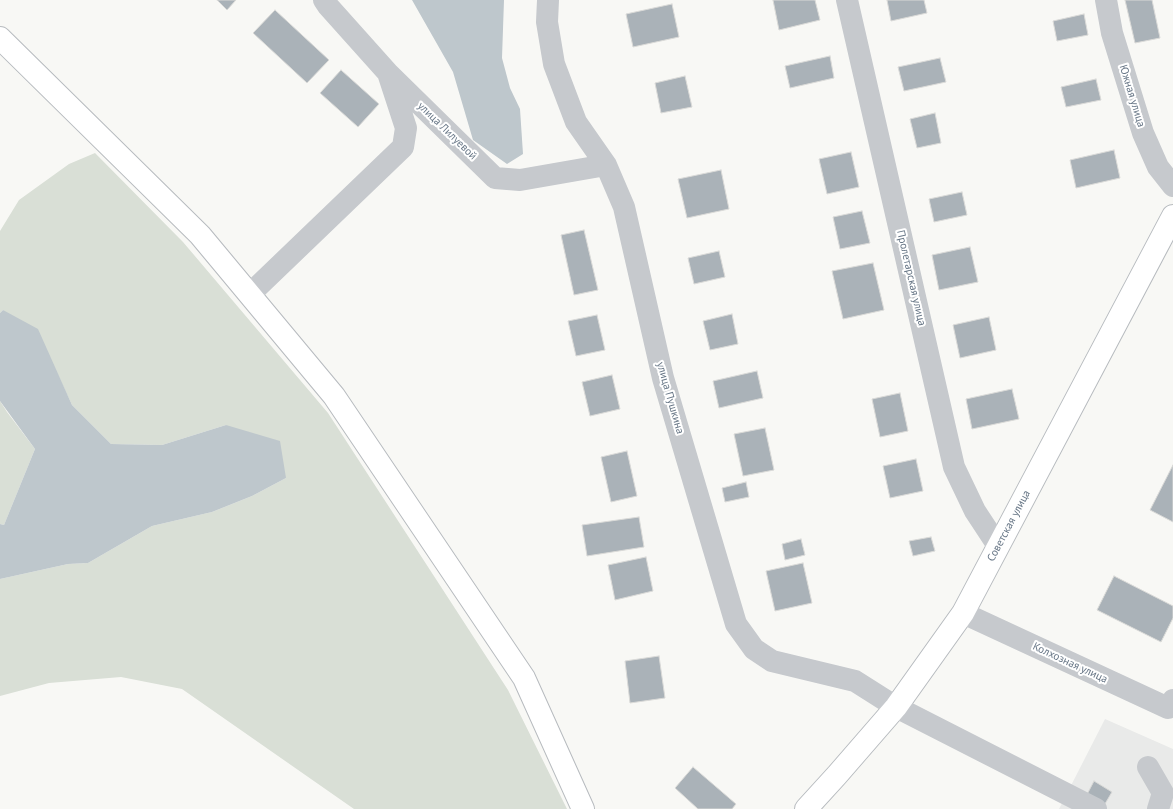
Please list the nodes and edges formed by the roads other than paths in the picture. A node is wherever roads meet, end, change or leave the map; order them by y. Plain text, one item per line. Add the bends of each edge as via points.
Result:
1 (324, 0) edge
2 (548, 0) edge
3 (847, 0) edge
4 (1106, 0) edge
5 (0, 38) edge
6 (388, 73) junction
7 (606, 165) junction
8 (1173, 186) edge
9 (1173, 216) edge
10 (250, 294) junction
11 (998, 546) junction
12 (963, 613) junction
13 (1171, 706) edge
14 (896, 707) junction
15 (1148, 767) dead end
16 (583, 809) edge
17 (806, 809) edge
18 (1096, 809) edge
19 (1158, 809) edge

1 - 6 street, улица Лилуевой
2 - 7 street, улица Пушкина via 547,22 554,64 576,122
3 - 11 street, Пролетарская улица via 954,467 975,511
4 - 8 street, Южная улица via 1112,33 1144,133 1158,167
5 - 10 main road via 200,235
6 - 7 street, улица Лилуевой via 496,178 520,180
6 - 10 street via 406,128 403,147
7 - 14 street, улица Пушкина via 624,208 663,378 736,624 754,649 772,661 856,681
9 - 11 main road, Советская улица
10 - 16 main road via 334,396 524,678
11 - 12 main road, Советская улица
12 - 13 street, Колхозная улица
12 - 14 main road, Советская улица
14 - 17 main road, Советская улица
14 - 18 street, улица Пушкина
15 - 19 street via 1163,793

